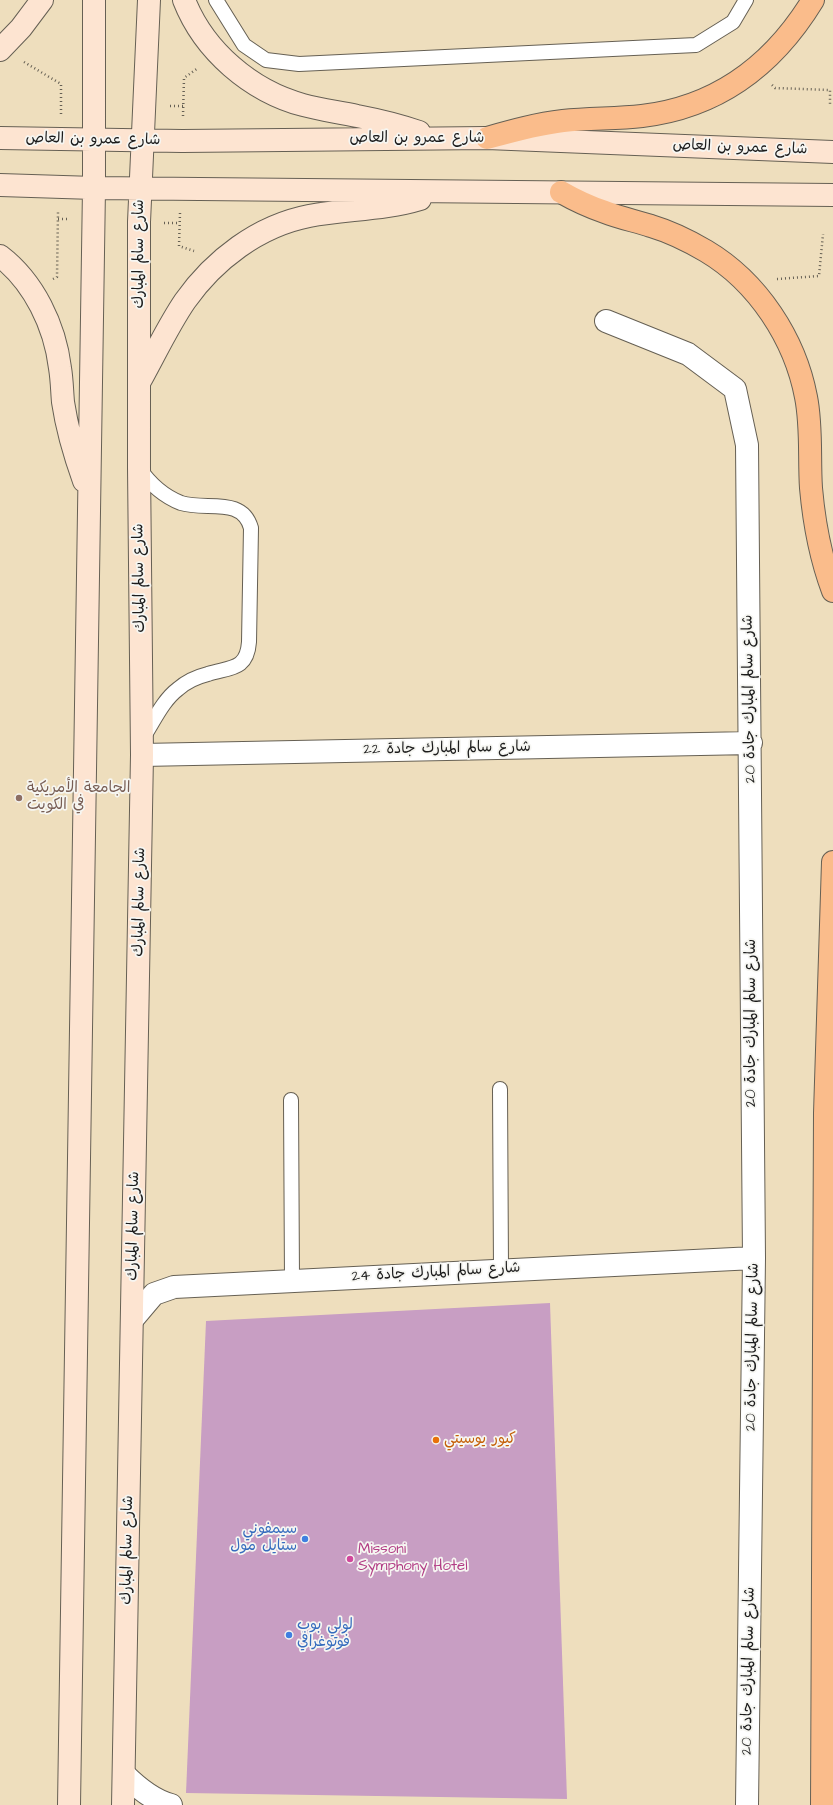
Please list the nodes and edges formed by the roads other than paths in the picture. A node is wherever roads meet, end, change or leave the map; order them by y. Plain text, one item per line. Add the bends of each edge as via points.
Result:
1 (42, 0) edge
2 (94, 0) edge
3 (149, 0) edge
4 (184, 0) edge
5 (216, 0) edge
6 (746, 0) edge
7 (813, 0) edge
8 (0, 50) edge
9 (0, 138) edge
10 (437, 138) junction
11 (487, 138) junction
12 (95, 140) junction
13 (143, 141) junction
14 (833, 152) edge
15 (0, 185) edge
16 (94, 188) junction
17 (140, 188) junction
18 (444, 191) junction
19 (561, 192) junction
20 (833, 195) edge
21 (0, 256) edge
22 (606, 321) dead end
23 (139, 384) junction
24 (138, 468) junction
25 (89, 497) junction
26 (833, 591) edge
27 (751, 743) junction
28 (142, 747) junction
29 (833, 862) edge
30 (500, 1089) dead end
31 (291, 1100) dead end
32 (754, 1258) junction
33 (501, 1270) junction
34 (292, 1281) junction
35 (132, 1320) junction
36 (124, 1774) junction
37 (69, 1805) edge
38 (123, 1805) edge
39 (171, 1805) edge
40 (747, 1805) edge
41 (822, 1805) edge

1 - 8 main road
2 - 12 main road
3 - 13 main road, شارع سالم المبارك
4 - 10 main road via 200,31 218,53 256,84 303,105 383,121
5 - 6 lane via 244,45 266,60 299,64 696,45 733,22
7 - 11 main road via 782,44 759,66 718,93 694,104 641,116 537,125
9 - 12 main road, شارع عمرو بن العاص
10 - 11 main road, شارع عمرو بن العاص
10 - 13 main road, شارع عمرو بن العاص
11 - 14 main road, شارع عمرو بن العاص
12 - 13 main road, شارع عمرو بن العاص
12 - 16 main road
13 - 17 main road, شارع سالم المبارك
15 - 16 main road
16 - 17 main road
16 - 25 main road
17 - 18 main road
17 - 23 main road, شارع سالم المبارك
18 - 19 main road
18 - 23 main road via 389,206 308,216 267,230 240,246 201,280 184,302
19 - 20 main road
19 - 26 main road via 605,212 680,237 707,252 732,270 754,292 776,322 798,368 806,397 816,522
21 - 25 main road via 32,291 50,328 60,368 69,434
22 - 27 street, شارع سالم المبارك جادة 20 via 688,354 735,389 747,445
23 - 24 main road, شارع سالم المبارك
24 - 28 main road, شارع سالم المبارك
24 - 28 lane via 147,480 169,497 196,506 230,507 238,510 249,521 251,528 249,642 245,659 233,668 197,677 176,690 168,699
25 - 37 main road
27 - 28 street, شارع سالم المبارك جادة 22
27 - 32 street, شارع سالم المبارك جادة 20
28 - 35 main road, شارع سالم المبارك
29 - 41 main road via 825,1121
30 - 33 lane
31 - 34 lane
32 - 33 street, شارع سالم المبارك جادة 24
32 - 40 street, شارع سالم المبارك جادة 20
33 - 34 street, شارع سالم المبارك جادة 24
34 - 35 street, شارع سالم المبارك جادة 24 via 174,1287 154,1294
35 - 36 main road, شارع سالم المبارك
36 - 38 main road, شارع سالم المبارك
36 - 39 street via 150,1796

